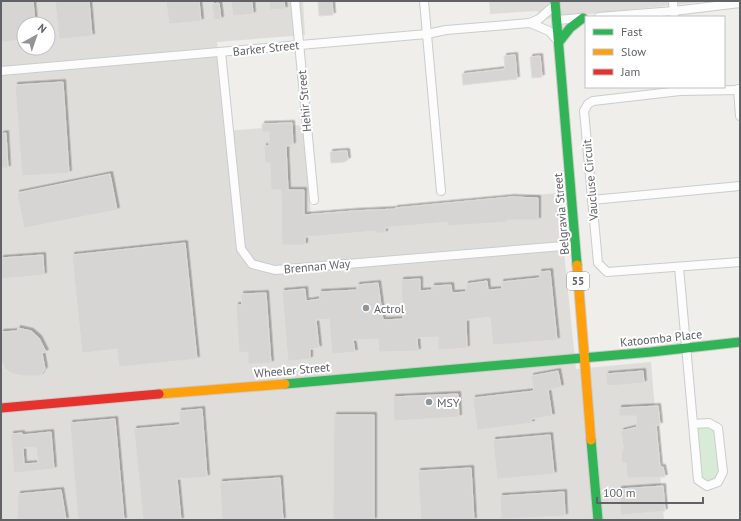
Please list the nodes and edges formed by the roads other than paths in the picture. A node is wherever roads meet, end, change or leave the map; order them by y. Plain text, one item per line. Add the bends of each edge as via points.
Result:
1 (295, 1) edge
2 (424, 1) edge
3 (673, 1) edge
4 (555, 3) edge
5 (740, 3) edge
6 (674, 14) edge
7 (624, 16) edge
8 (585, 18) edge
9 (557, 20) junction
10 (530, 23) junction
11 (427, 34) junction
12 (559, 42) junction
13 (299, 44) junction
14 (222, 52) junction
15 (1, 71) edge
16 (680, 89) edge
17 (739, 89) edge
18 (740, 116) edge
19 (740, 186) edge
20 (441, 191) dead end
21 (314, 200) dead end
22 (592, 200) junction
23 (575, 245) junction
24 (740, 262) edge
25 (679, 267) junction
26 (740, 342) edge
27 (687, 347) junction
28 (584, 357) junction
29 (1, 408) edge
30 (694, 424) junction
31 (598, 520) edge

1 - 13 street, Hehir Street
2 - 11 street
3 - 6 street
4 - 9 street, Belgravia Street / 55
4 - 10 street, Barker Street via 544,16
5 - 6 street
6 - 7 street
8 - 9 street
8 - 12 street via 570,28
9 - 12 street, Belgravia Street / 55
10 - 11 street, Barker Street
10 - 12 street, Barker Street via 549,31
11 - 13 street, Barker Street
11 - 20 street
12 - 23 street, Belgravia Street / 55
13 - 14 street, Barker Street
13 - 21 street, Hehir Street
14 - 15 street, Barker Street
14 - 23 street, Brennan Way via 241,249 252,264 275,270
16 - 17 street, Vaucluse Circuit
16 - 22 street, Vaucluse Circuit via 592,101 585,107
17 - 18 street
19 - 22 street
22 - 25 street, Vaucluse Circuit via 598,263 607,272
23 - 28 street, Belgravia Street / 55
24 - 25 street, Vaucluse Circuit
25 - 27 street
26 - 27 street, Katoomba Place
27 - 28 street, Katoomba Place
27 - 30 street
28 - 29 street, Wheeler Street
28 - 31 street, Belgravia Street / 55
30 - 30 street via 698,480 707,486 718,482 723,472 718,428 710,423

